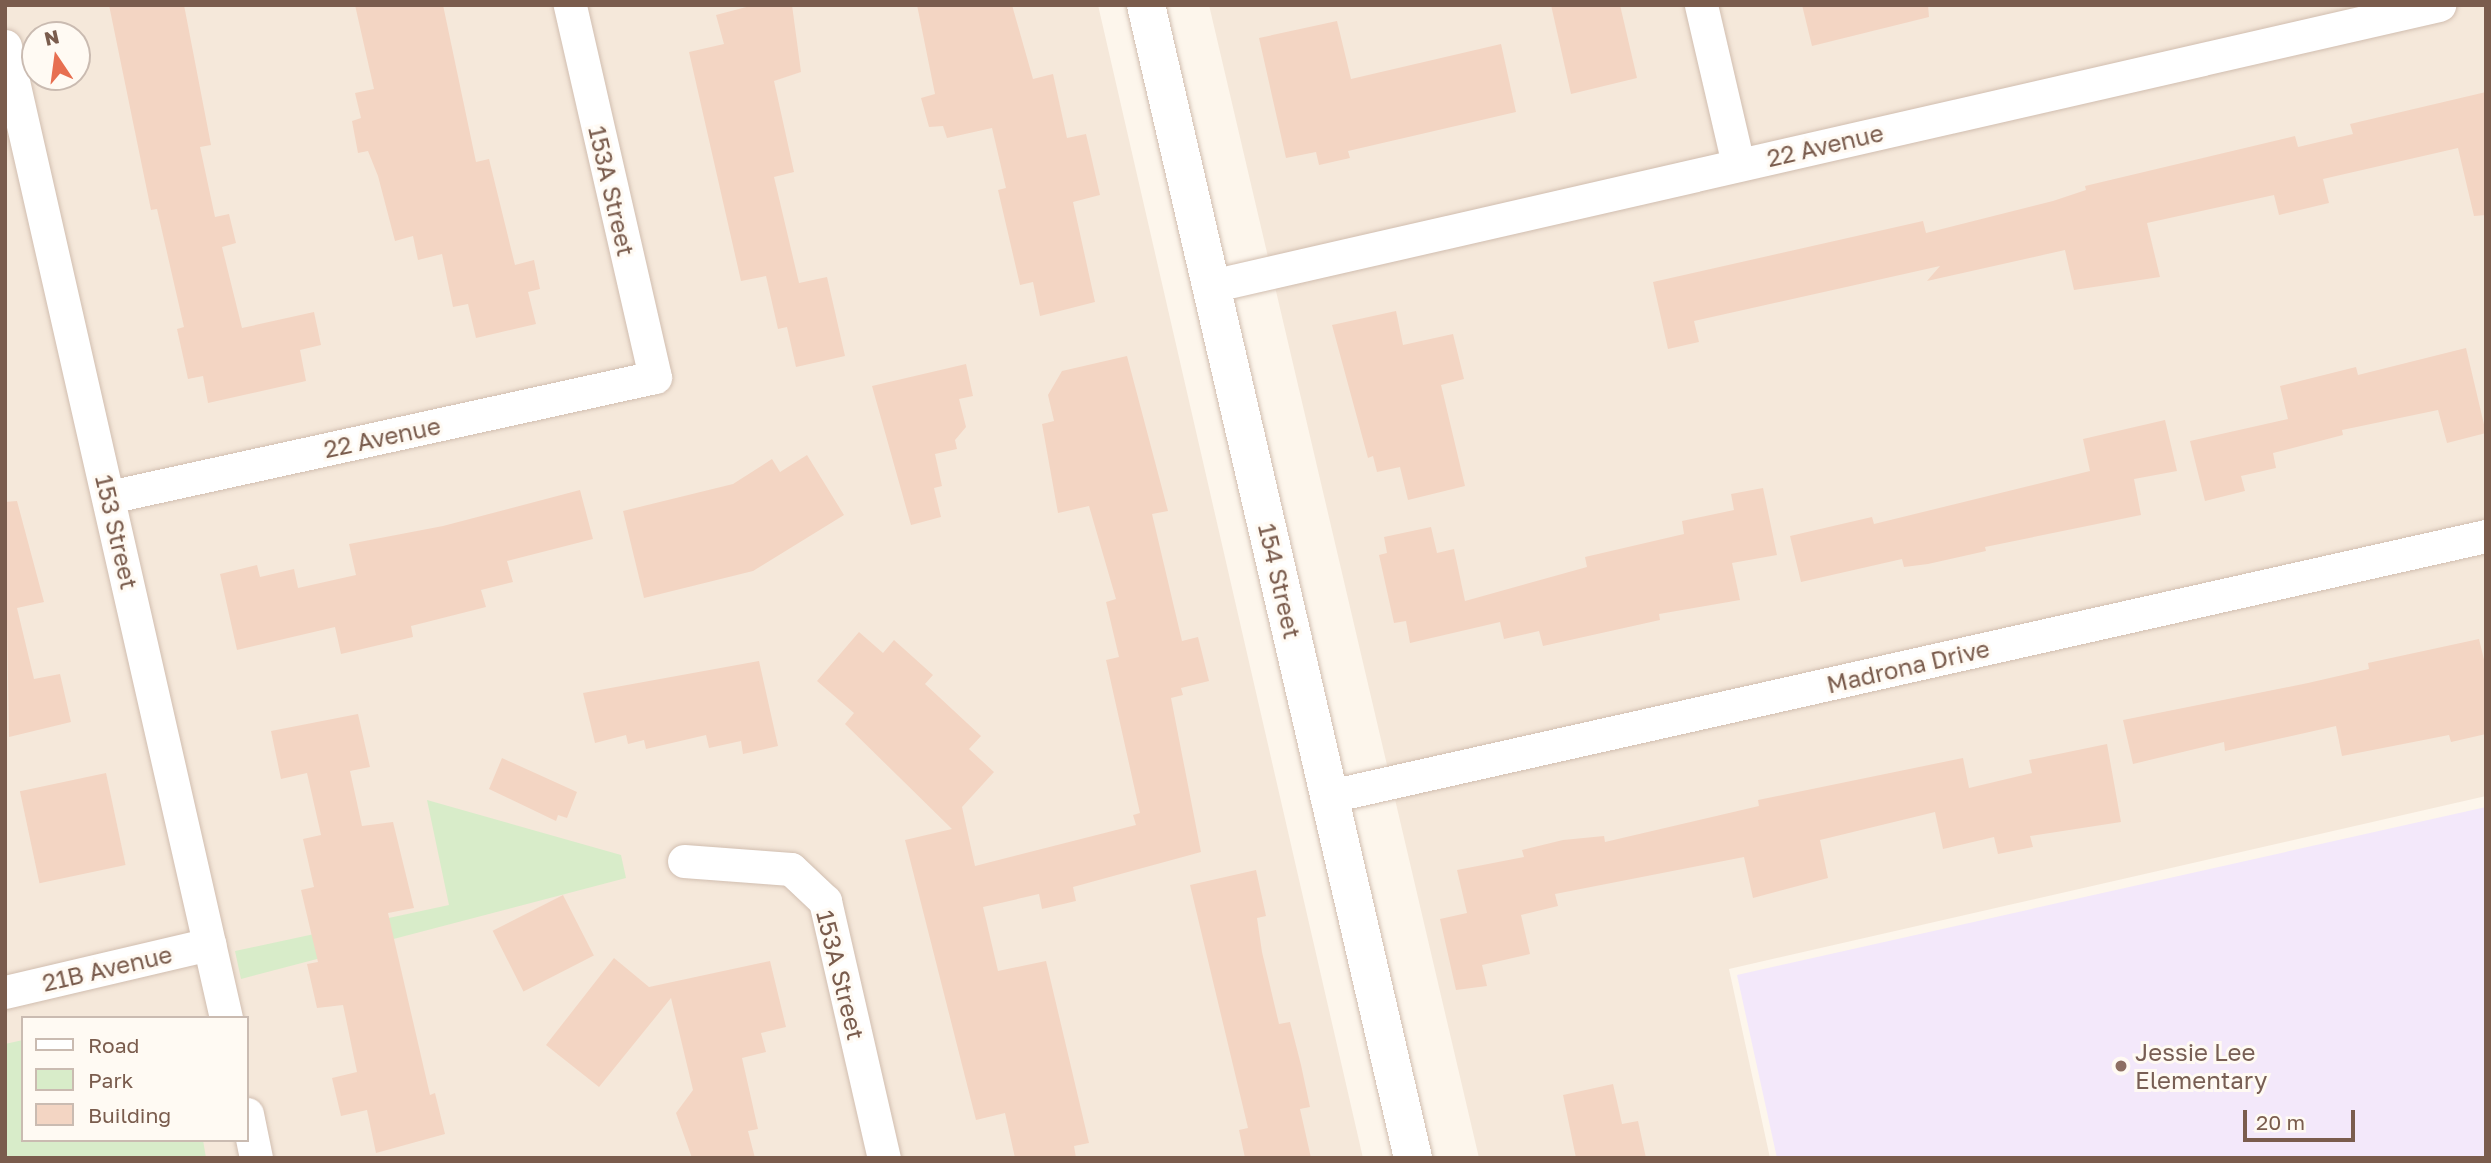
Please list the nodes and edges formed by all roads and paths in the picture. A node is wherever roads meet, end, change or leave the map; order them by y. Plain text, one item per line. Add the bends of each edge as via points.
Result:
1 (569, 5) edge
2 (1146, 5) edge
3 (1701, 5) edge
4 (2439, 5) edge
5 (5, 46) edge
6 (1738, 164) junction
7 (1211, 286) junction
8 (655, 377) joint
9 (109, 497) junction
10 (2486, 536) edge
11 (1330, 796) junction
12 (684, 861) dead end
13 (209, 944) junction
14 (5, 992) edge
15 (226, 1016) edge
16 (248, 1118) edge
17 (257, 1158) edge
18 (884, 1158) edge
19 (1413, 1158) edge

1 - 8 street, 153A Street
2 - 7 street, 154 Street
3 - 6 street
4 - 6 street, 22 Avenue
5 - 9 street, 153 Street
6 - 7 street, 22 Avenue
7 - 11 street, 154 Street
8 - 9 street, 22 Avenue
9 - 13 street, 153 Street
10 - 11 street, Madrona Drive
11 - 19 street, 154 Street
12 - 18 street, 153A Street via 791,869 825,901
13 - 14 street, 21B Avenue
13 - 15 street, 153 Street
16 - 17 street

